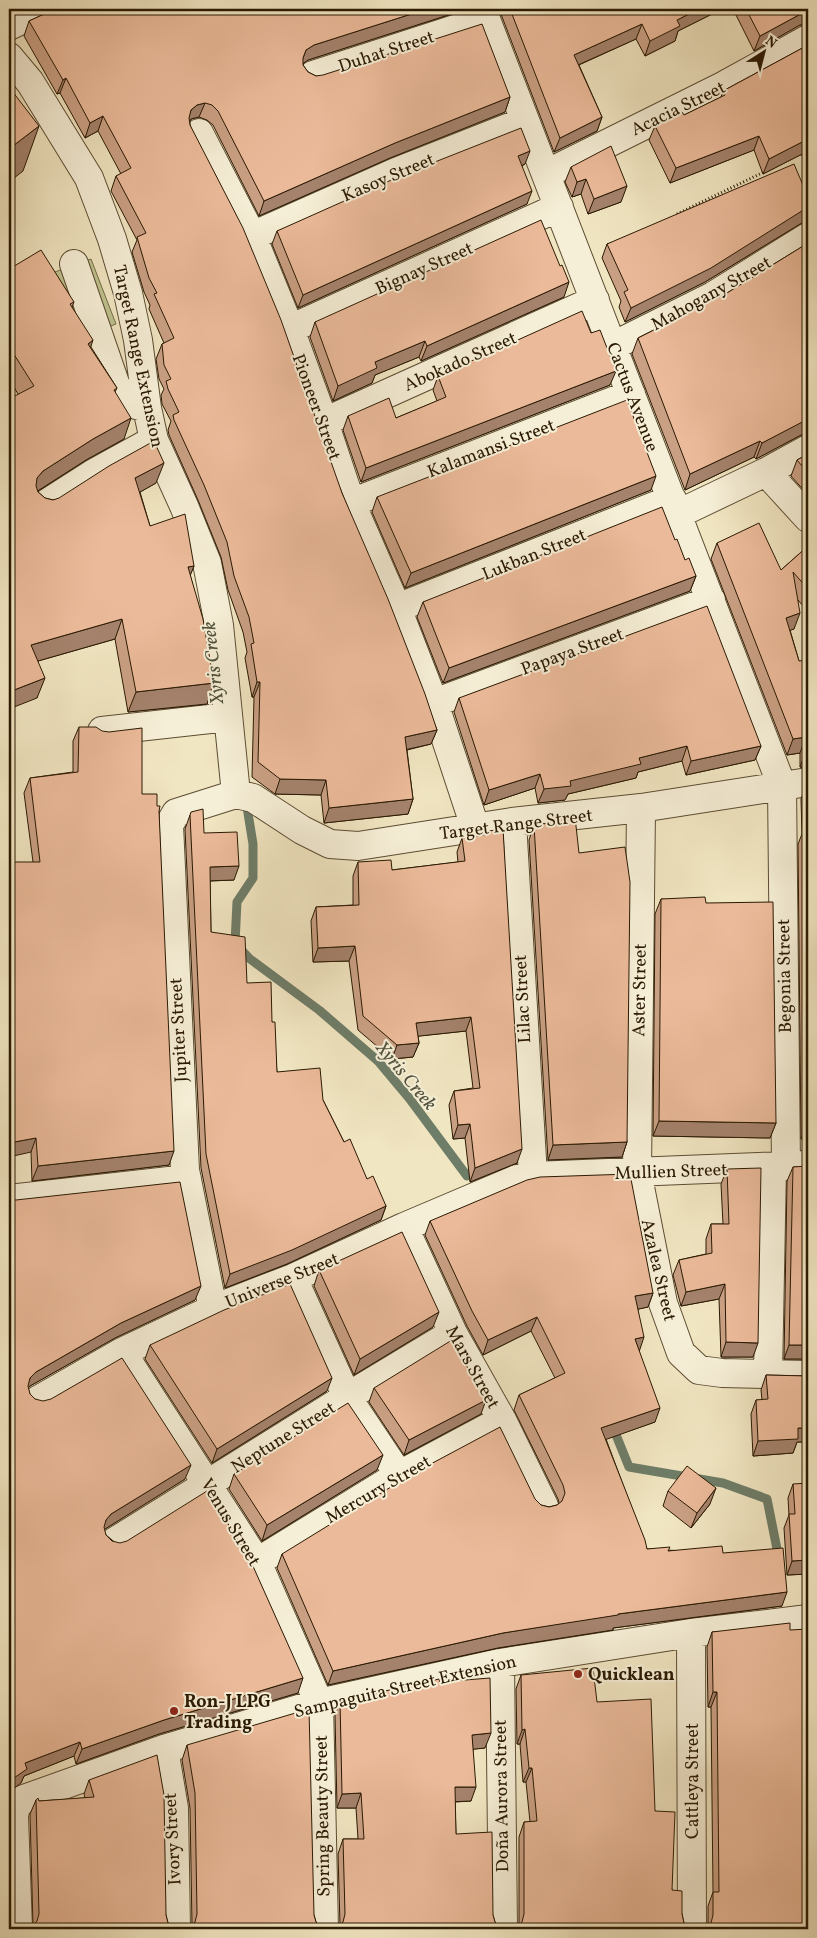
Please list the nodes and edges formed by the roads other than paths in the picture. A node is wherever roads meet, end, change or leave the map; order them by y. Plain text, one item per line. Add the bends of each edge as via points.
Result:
1 (44, 9) edge
2 (484, 14) edge
3 (9, 26) edge
4 (808, 39) edge
5 (9, 57) edge
6 (313, 74) edge
7 (526, 121) junction
8 (199, 133) dead end
9 (546, 174) junction
10 (559, 207) junction
11 (252, 236) junction
12 (808, 237) edge
13 (74, 264) dead end
14 (595, 300) junction
15 (290, 329) junction
16 (613, 346) junction
17 (631, 394) junction
18 (147, 408) junction
19 (324, 422) junction
20 (154, 440) junction
21 (808, 449) edge
22 (766, 472) junction
23 (351, 503) junction
24 (44, 506) edge
25 (675, 506) junction
26 (808, 518) edge
27 (711, 600) junction
28 (397, 608) junction
29 (434, 702) junction
30 (228, 717) junction
31 (102, 731) edge
32 (808, 782) edge
33 (782, 786) junction
34 (236, 794) junction
35 (641, 808) junction
36 (512, 822) junction
37 (475, 827) junction
38 (789, 1166) edge
39 (637, 1172) junction
40 (533, 1176) junction
41 (187, 1179) junction
42 (9, 1199) edge
43 (404, 1227) junction
44 (292, 1278) junction
45 (213, 1309) junction
46 (453, 1333) junction
47 (122, 1352) junction
48 (768, 1375) junction
49 (808, 1375) edge
50 (347, 1396) junction
51 (38, 1400) edge
52 (502, 1420) junction
53 (399, 1475) junction
54 (208, 1484) junction
55 (544, 1506) edge
56 (114, 1542) edge
57 (257, 1562) junction
58 (808, 1619) edge
59 (691, 1633) junction
60 (500, 1663) junction
61 (319, 1703) junction
62 (164, 1749) junction
63 (18, 1929) edge
64 (176, 1929) edge
65 (324, 1929) edge
66 (503, 1929) edge
67 (692, 1929) edge

1 - 3 street
2 - 6 street, Duhat Street
2 - 7 street, Cactus Avenue
4 - 9 street, Acacia Street via 723,86
5 - 18 street, Target Range Extension via 30,82 65,138 89,178 104,215 128,293
7 - 9 street, Cactus Avenue
7 - 11 street, Kasoy Street via 396,172
8 - 11 street, Pioneer Street
9 - 10 street, Cactus Avenue
10 - 14 street, Cactus Avenue
10 - 15 street, Bignay Street
11 - 15 street, Pioneer Street
12 - 16 street, Mahogany Street via 713,296
13 - 18 street via 116,386 130,403
14 - 16 street, Cactus Avenue
14 - 19 street, Abokado Street
15 - 19 street, Pioneer Street
16 - 17 street, Cactus Avenue
17 - 23 street, Kalamansi Street
17 - 25 street, Cactus Avenue
18 - 20 street, Target Range Extension
19 - 23 street, Pioneer Street
20 - 24 street
20 - 30 street, Target Range Extension via 207,563 219,625
21 - 22 street, Lukban Street
22 - 25 street, Lukban Street
22 - 26 street
23 - 28 street, Pioneer Street
25 - 27 street, Cactus Avenue
25 - 28 street, Lukban Street
27 - 29 street, Papaya Street
27 - 33 street, Cactus Avenue
28 - 29 street, Pioneer Street
29 - 37 street, Pioneer Street
30 - 31 street
30 - 34 street, Target Range Extension
32 - 33 street, Target Range Street
33 - 35 street, Target Range Street
33 - 38 street, Begonia Street
34 - 37 street, Target Range Street via 253,798 330,844 358,846
34 - 41 street, Jupiter Street via 176,813 168,824
35 - 36 street, Target Range Street
35 - 39 street, Aster Street
36 - 37 street, Target Range Street
36 - 40 street, Lilac Street
38 - 39 street, Mullien Street
38 - 48 street, Begonia Street
39 - 40 street, Mullien Street
39 - 48 street, Azalea Street via 662,1303 681,1352 699,1370
40 - 43 street, Universe Street via 503,1184
41 - 42 street
41 - 45 street, Jupiter Street
43 - 44 street, Universe Street
43 - 46 street, Mars Street
44 - 45 street, Universe Street
44 - 50 street
45 - 47 street, Universe Street
46 - 50 street, Neptune Street
46 - 52 street, Mars Street
47 - 51 street, Universe Street
47 - 54 street, Venus Street
48 - 49 street, Azalea Street
50 - 53 street
50 - 54 street, Neptune Street
52 - 53 street, Mercury Street
52 - 55 street, Mars Street
53 - 57 street, Mercury Street
54 - 56 street, Neptune Street
54 - 57 street, Venus Street
57 - 61 street, Venus Street
58 - 59 street, Sampaguita Street Extension
59 - 60 street, Sampaguita Street Extension
59 - 67 street, Cattleya Street
60 - 61 street, Sampaguita Street Extension
60 - 66 street, Doña Aurora Street
61 - 62 street, Sampaguita Street Extension
61 - 65 street, Spring Beauty Street
62 - 63 street, Sampaguita Street Extension via 24,1799 16,1806
62 - 64 street, Ivory Street via 174,1808

